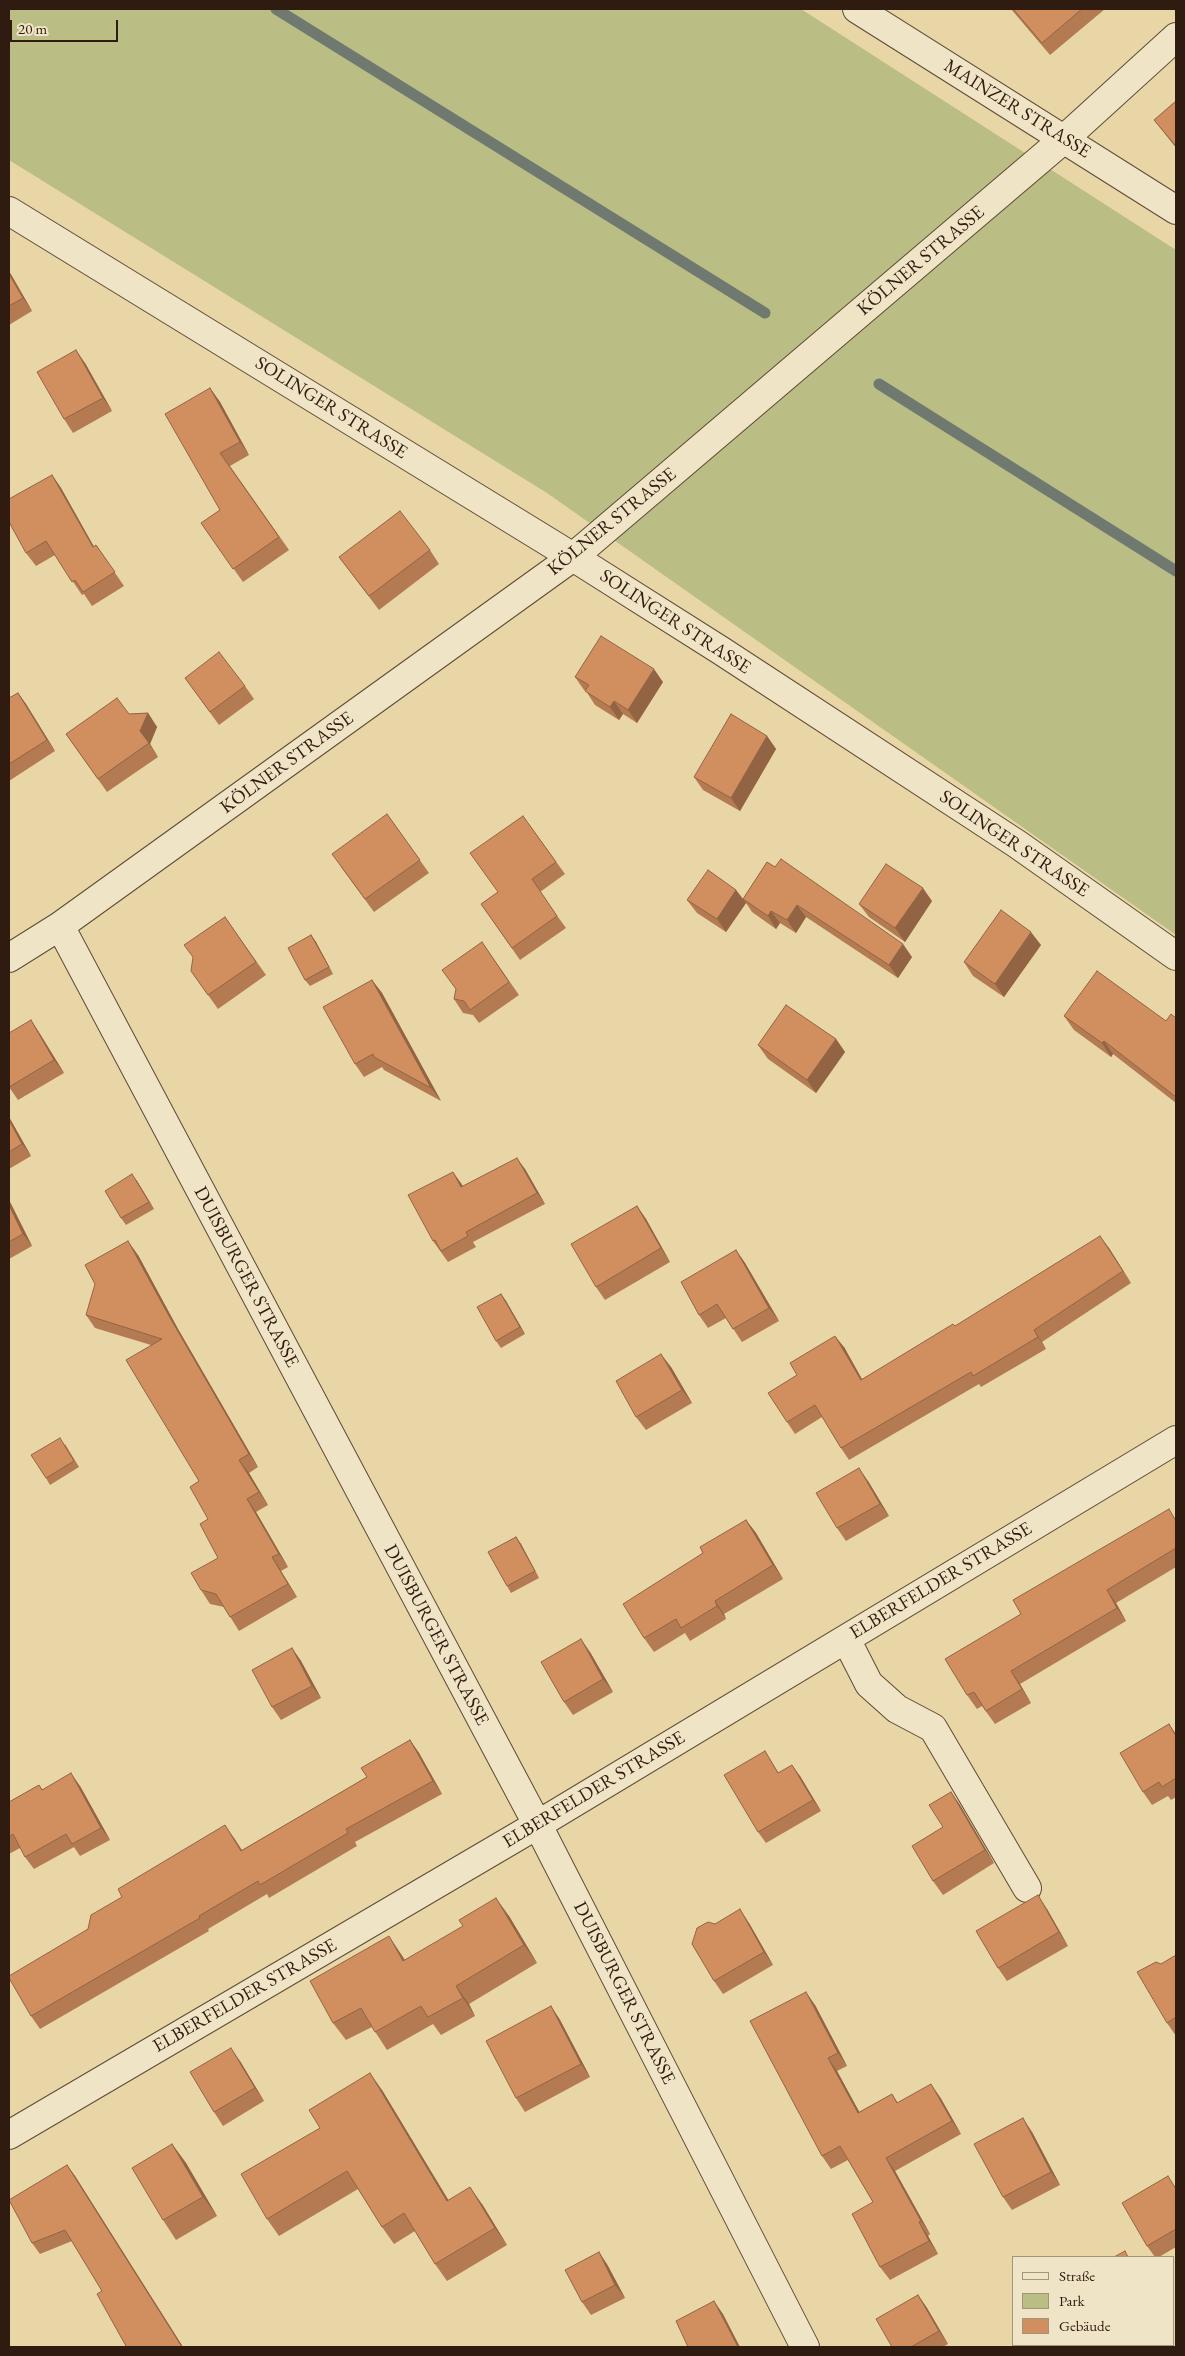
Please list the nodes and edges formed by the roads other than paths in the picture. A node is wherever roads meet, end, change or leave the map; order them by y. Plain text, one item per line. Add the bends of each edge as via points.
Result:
1 (856, 9) edge
2 (1176, 37) edge
3 (1064, 138) junction
4 (1176, 210) edge
5 (9, 211) edge
6 (573, 557) junction
7 (60, 926) junction
8 (1176, 956) edge
9 (9, 958) edge
10 (1176, 1440) edge
11 (846, 1639) junction
12 (537, 1825) junction
13 (1027, 1888) dead end
14 (9, 2136) edge
15 (805, 2347) edge

1 - 3 street, MAINZER STRASSE
2 - 3 street, KÖLNER STRASSE
3 - 4 street, MAINZER STRASSE
3 - 6 street, KÖLNER STRASSE
5 - 6 street, SOLINGER STRASSE
6 - 7 street, KÖLNER STRASSE
6 - 8 street, SOLINGER STRASSE via 1009,838
7 - 9 street, KÖLNER STRASSE
7 - 12 street, DUISBURGER STRASSE
10 - 11 street, ELBERFELDER STRASSE
11 - 12 street, ELBERFELDER STRASSE
11 - 13 street via 869,1684 897,1709 933,1728
12 - 14 street, ELBERFELDER STRASSE
12 - 15 street, DUISBURGER STRASSE

